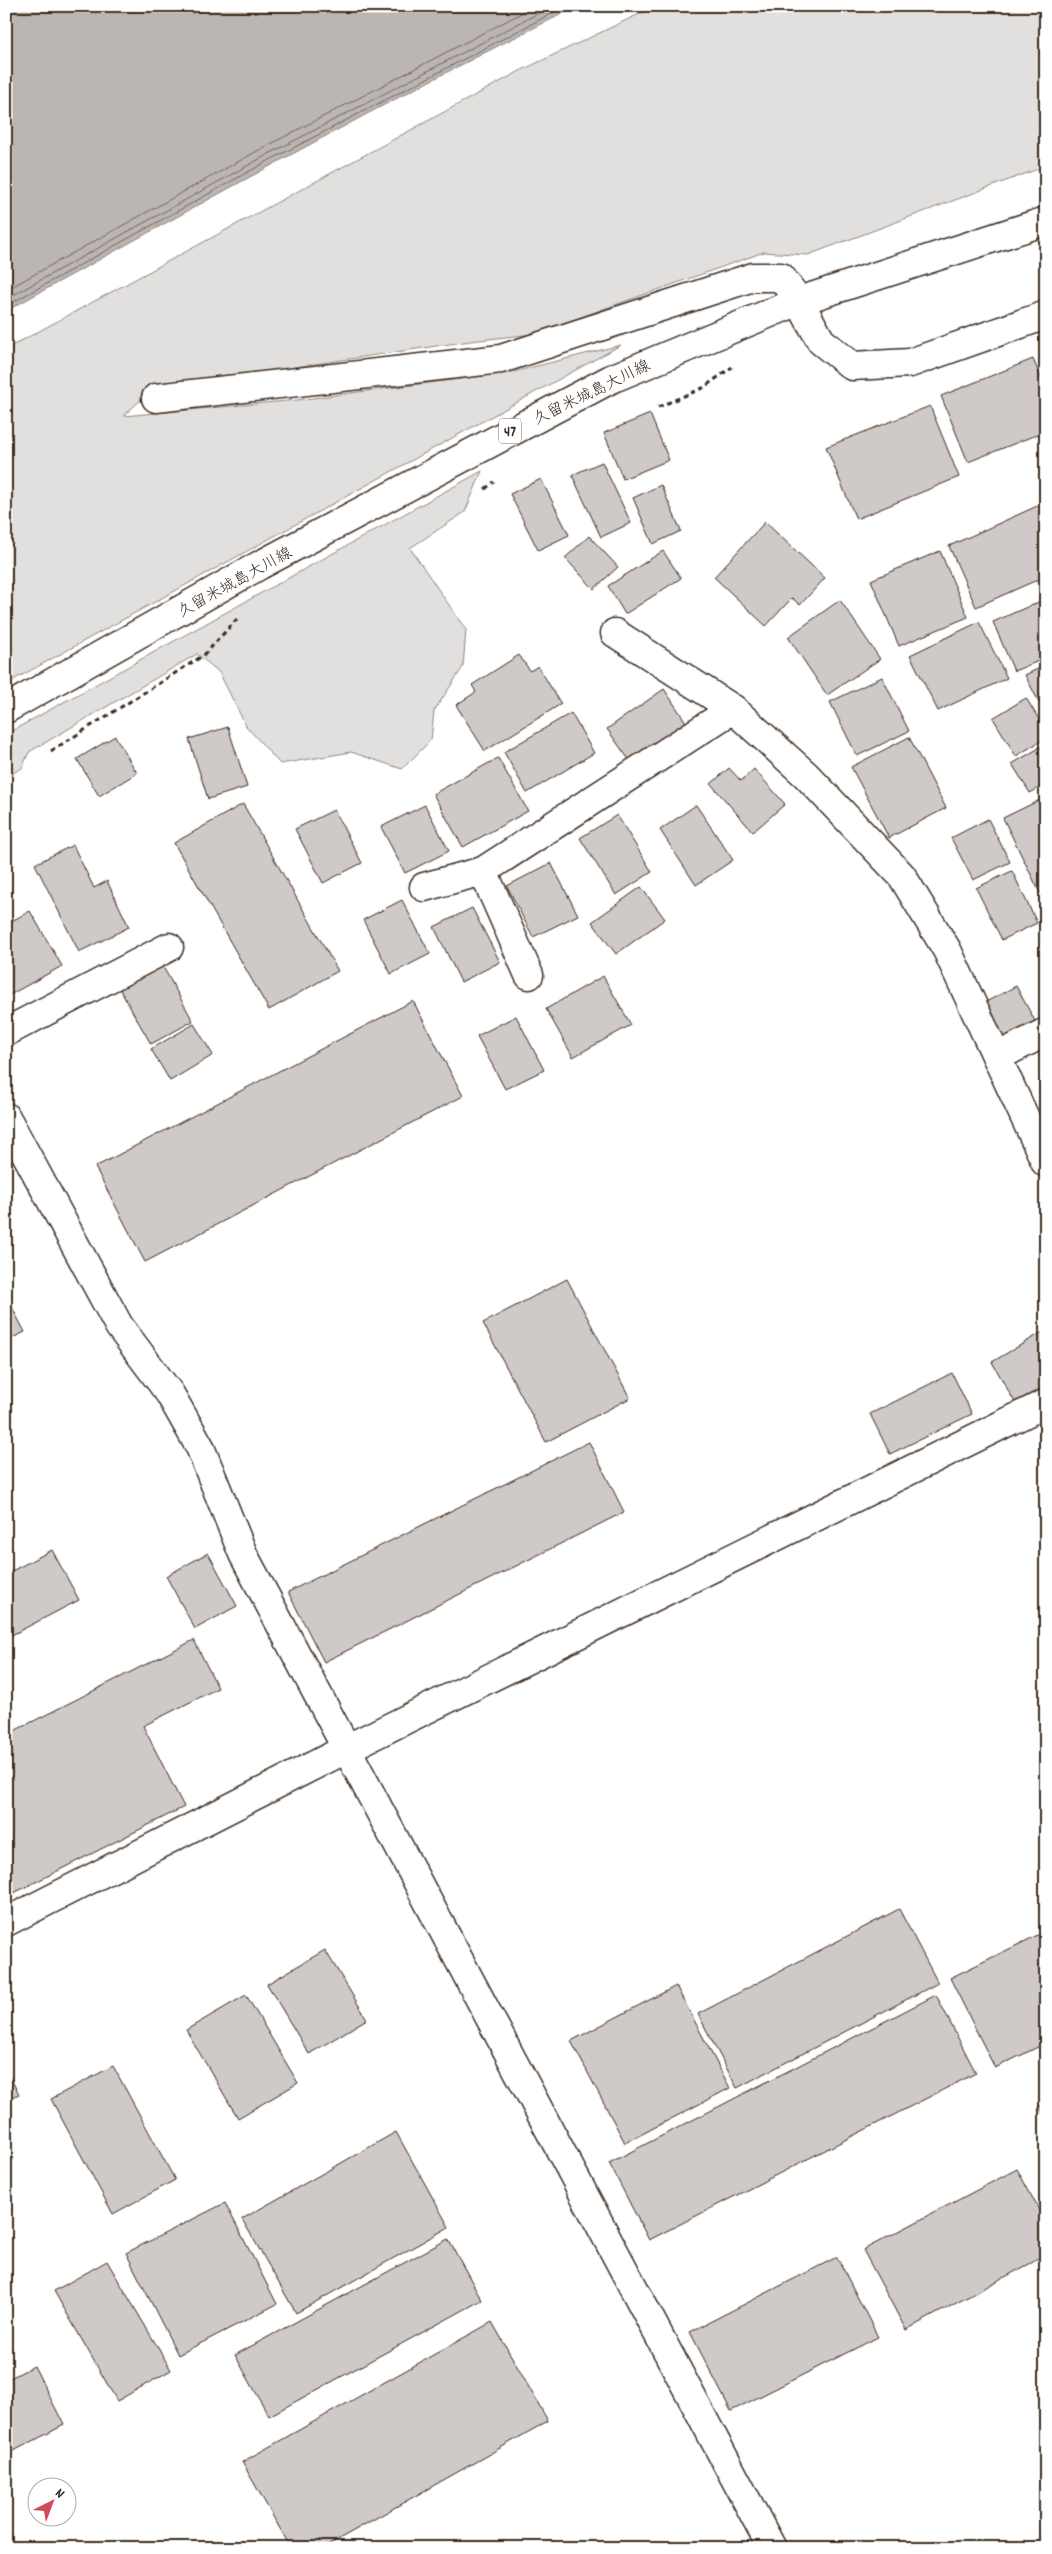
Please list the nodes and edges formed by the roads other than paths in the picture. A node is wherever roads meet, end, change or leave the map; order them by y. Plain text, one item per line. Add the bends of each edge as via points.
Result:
1 (1046, 221) edge
2 (799, 302) junction
3 (1046, 315) edge
4 (156, 398) dead end
5 (615, 633) dead end
6 (6, 709) edge
7 (733, 710) junction
8 (482, 871) junction
9 (424, 887) dead end
10 (169, 947) dead end
11 (529, 976) dead end
12 (6, 1032) edge
13 (1046, 1032) edge
14 (997, 1057) junction
15 (6, 1117) edge
16 (1046, 1163) edge
17 (1046, 1404) edge
18 (348, 1748) junction
19 (6, 1922) edge
20 (772, 2548) edge

1 - 2 street, 久留米城島大川線 / 47
2 - 3 street via 821,341 852,366 910,363
2 - 4 street via 781,277 753,277 501,359
2 - 6 street, 久留米城島大川線 / 47 via 611,379 552,409 260,566
5 - 7 street
7 - 8 street
7 - 14 street via 806,775 902,876 947,950
8 - 9 street
8 - 11 street
10 - 12 street
13 - 14 street
14 - 16 street
15 - 18 street via 119,1326 170,1394 191,1432 243,1554
17 - 18 street
18 - 19 street
18 - 20 street

